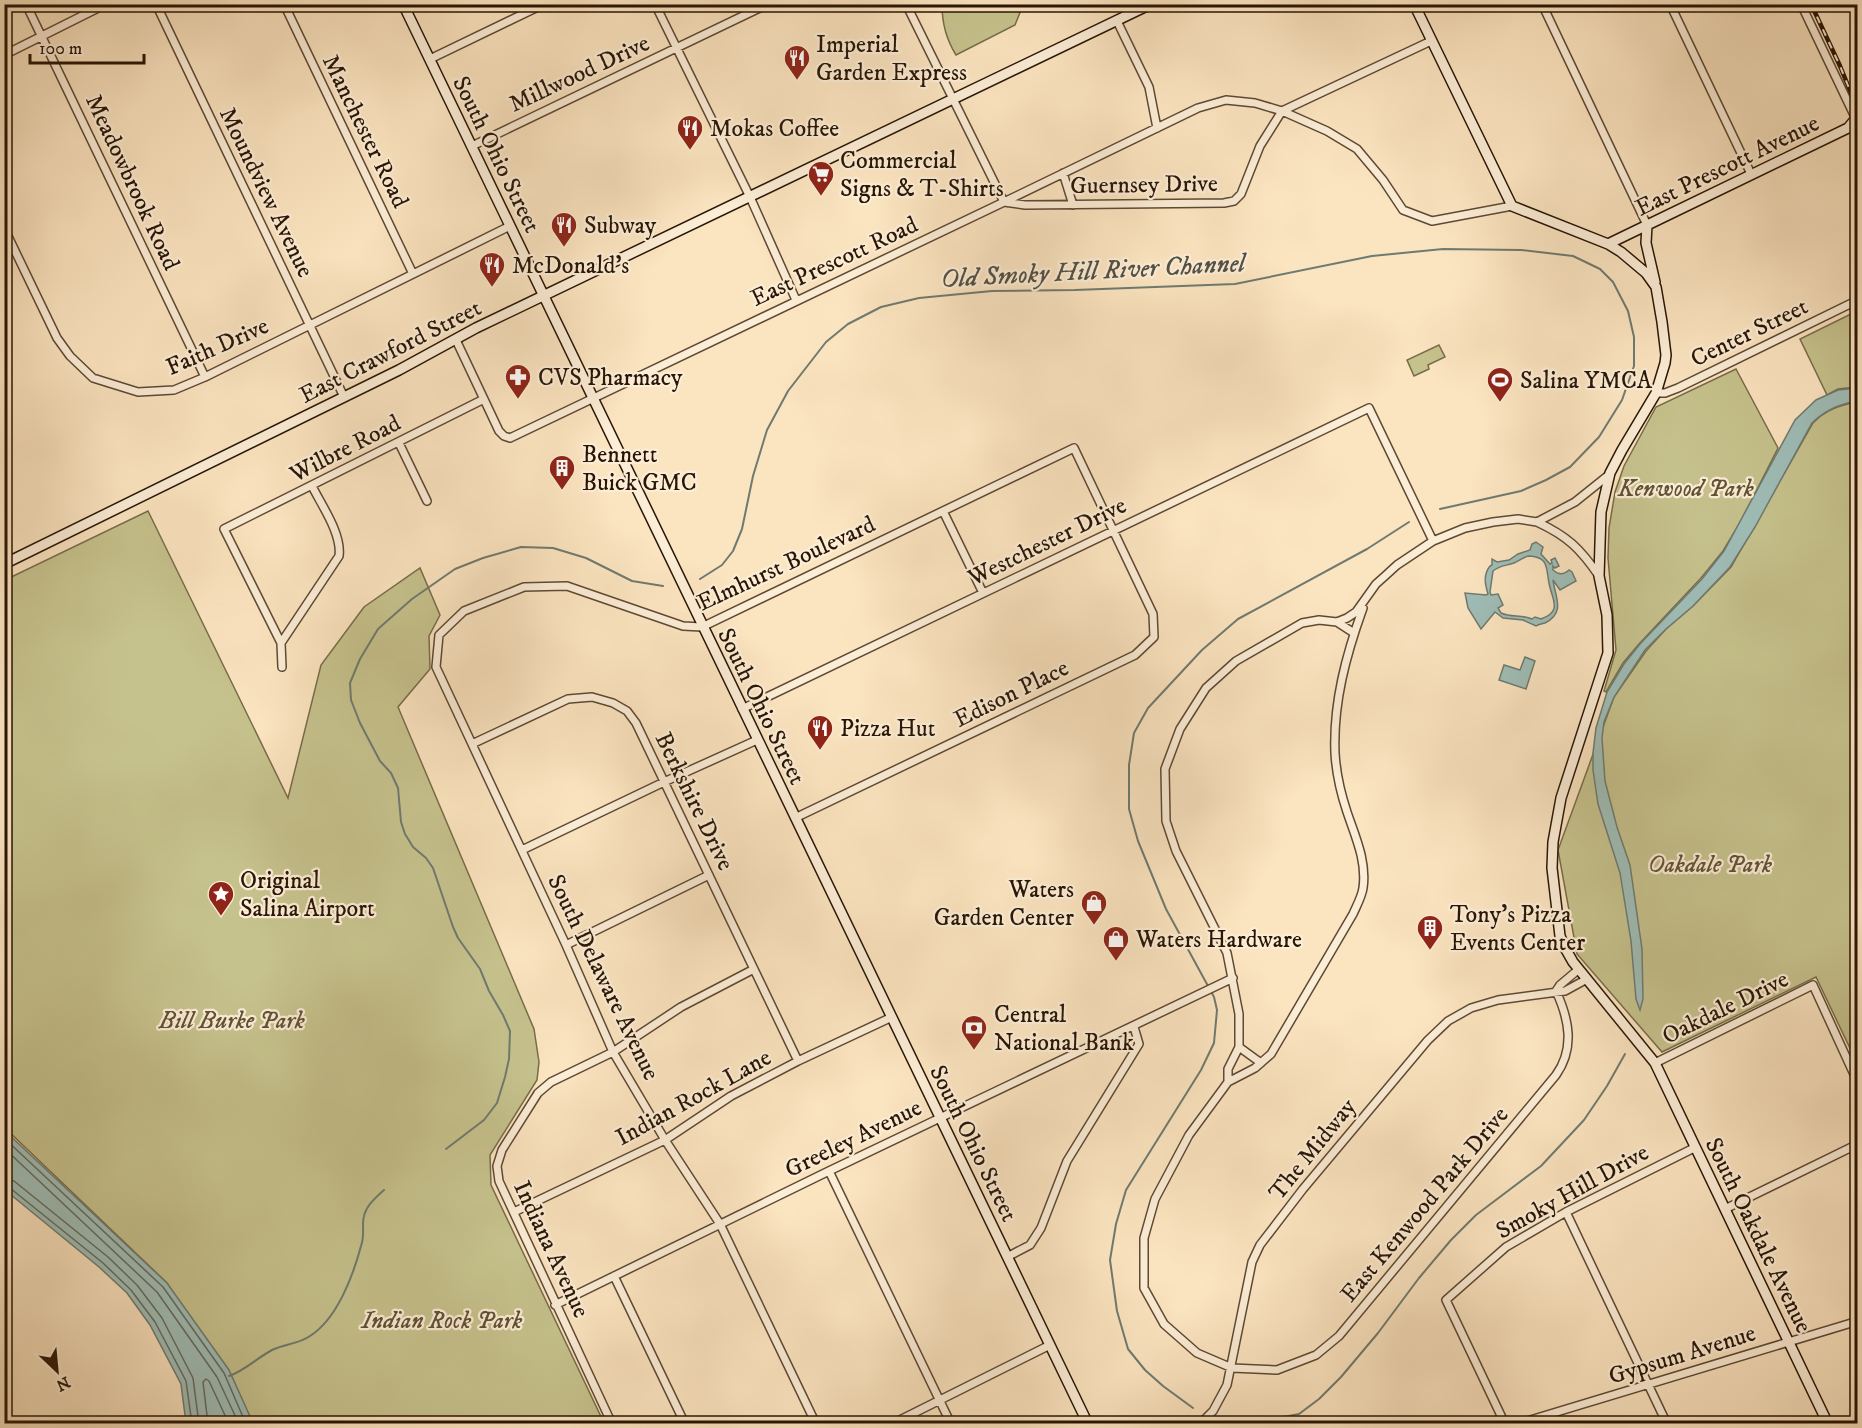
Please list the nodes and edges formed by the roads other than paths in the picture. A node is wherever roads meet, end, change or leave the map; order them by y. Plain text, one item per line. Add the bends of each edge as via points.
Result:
1 (26, 4) edge
2 (106, 4) edge
3 (156, 4) edge
4 (284, 4) edge
5 (403, 4) edge
6 (544, 4) edge
7 (655, 4) edge
8 (768, 4) edge
9 (906, 4) edge
10 (1151, 4) edge
11 (1414, 4) edge
12 (1542, 4) edge
13 (1670, 4) edge
14 (1802, 4) edge
15 (1117, 21) junction
16 (42, 36) junction
17 (1431, 41) junction
18 (676, 49) junction
19 (4, 55) edge
20 (430, 59) junction
21 (952, 100) junction
22 (1282, 111) junction
23 (1856, 116) edge
24 (1156, 128) junction
25 (472, 146) junction
26 (1063, 173) junction
27 (1751, 174) junction
28 (750, 197) junction
29 (1004, 202) junction
30 (1073, 205) junction
31 (1512, 206) junction
32 (1647, 225) junction
33 (510, 226) junction
34 (4, 228) edge
35 (1608, 244) junction
36 (413, 274) junction
37 (1656, 287) junction
38 (543, 296) junction
39 (796, 300) junction
40 (1857, 300) edge
41 (310, 325) junction
42 (456, 340) junction
43 (204, 377) junction
44 (1656, 393) junction
45 (344, 397) junction
46 (592, 397) junction
47 (484, 399) junction
48 (399, 443) junction
49 (1610, 473) junction
50 (312, 486) junction
51 (427, 501) dead end
52 (943, 511) junction
53 (1537, 522) junction
54 (1113, 531) junction
55 (1433, 541) junction
56 (4, 564) edge
57 (1599, 576) junction
58 (983, 593) junction
59 (1364, 603) junction
60 (1337, 622) junction
61 (702, 627) junction
62 (1354, 633) junction
63 (281, 643) junction
64 (282, 667) dead end
65 (436, 667) joint
66 (742, 709) junction
67 (757, 740) junction
68 (472, 744) junction
69 (664, 782) junction
70 (795, 818) junction
71 (522, 850) junction
72 (709, 875) junction
73 (566, 945) junction
74 (754, 969) junction
75 (1579, 969) junction
76 (1233, 978) junction
77 (1587, 979) junction
78 (1556, 991) junction
79 (892, 1017) junction
80 (1134, 1027) junction
81 (1239, 1047) junction
82 (613, 1052) junction
83 (798, 1061) junction
84 (1261, 1063) junction
85 (1655, 1063) junction
86 (1228, 1082) junction
87 (1857, 1083) edge
88 (940, 1118) junction
89 (665, 1140) junction
90 (1857, 1143) edge
91 (1694, 1148) junction
92 (829, 1171) junction
93 (1725, 1209) junction
94 (514, 1212) junction
95 (1566, 1212) junction
96 (720, 1224) junction
97 (1007, 1257) junction
98 (614, 1276) junction
99 (555, 1305) junction
100 (1857, 1321) edge
101 (1790, 1342) junction
102 (1050, 1345) junction
103 (1232, 1368) junction
104 (1648, 1385) junction
105 (940, 1400) junction
106 (612, 1424) edge
107 (685, 1424) edge
108 (816, 1424) edge
109 (892, 1424) edge
110 (951, 1424) edge
111 (1088, 1424) edge
112 (1200, 1424) edge
113 (1505, 1424) edge
114 (1517, 1424) edge
115 (1667, 1424) edge
116 (1828, 1424) edge

1 - 16 street, Meadowbrook Road
2 - 16 street
3 - 41 street, Moundview Avenue
4 - 36 street, Manchester Road
5 - 20 street, South Ohio Street
6 - 20 street
7 - 18 street
8 - 18 street, Millwood Drive
9 - 21 street
10 - 15 street, East Crawford Street
11 - 17 street
12 - 32 street
13 - 27 street
14 - 23 street
15 - 21 street, East Crawford Street
15 - 24 street via 1149,87
16 - 19 street
16 - 43 street, Meadowbrook Road
17 - 22 street
17 - 31 street
18 - 25 street, Millwood Drive
18 - 28 street
20 - 25 street, South Ohio Street
21 - 28 street, East Crawford Street
21 - 29 street
22 - 24 street, East Prescott Road via 1226,100
22 - 30 street, Guernsey Drive via 1260,146 1245,188 1234,201
22 - 31 street, East Prescott Road via 1327,131 1357,150 1403,210 1432,221
23 - 27 street, East Prescott Avenue via 1848,128
24 - 26 street, East Prescott Road
25 - 33 street, South Ohio Street
26 - 29 street, East Prescott Road
26 - 30 street
27 - 32 street, East Prescott Avenue
28 - 38 street, East Crawford Street
28 - 39 street
29 - 30 street, Guernsey Drive
29 - 39 street, East Prescott Road
31 - 35 street
32 - 35 street, East Prescott Avenue
32 - 37 street, South Oakdale Avenue via 1646,243
33 - 36 street, Faith Drive
33 - 38 street, South Ohio Street
34 - 43 street, Faith Drive via 57,338 93,378 138,392 174,390
35 - 37 street via 1646,273
36 - 41 street, Faith Drive
37 - 44 street, South Oakdale Avenue via 1666,355
38 - 42 street, East Crawford Street
38 - 46 street, South Ohio Street
39 - 46 street, East Prescott Road
40 - 44 street, Center Street via 1678,388
41 - 43 street, Faith Drive
41 - 45 street, Moundview Avenue
42 - 45 street, East Crawford Street
42 - 47 street
44 - 49 street, South Oakdale Avenue
45 - 56 street, East Crawford Street
46 - 47 street, East Prescott Road via 510,438 499,431
46 - 61 street, South Ohio Street
47 - 48 street, Wilbre Road
48 - 50 street, Wilbre Road
48 - 51 street
49 - 53 street via 1575,502
49 - 57 street, South Oakdale Avenue via 1601,512
50 - 63 street via 337,536 339,556
50 - 63 street, Wilbre Road via 224,529
52 - 54 street, Elmhurst Boulevard via 1074,448
52 - 58 street
52 - 61 street, Elmhurst Boulevard
53 - 55 street via 1493,522
53 - 57 street via 1575,545
54 - 55 street, Westchester Drive via 1369,408
54 - 58 street, Westchester Drive
54 - 70 street, Edison Place via 1153,614 1154,637 1135,655
55 - 59 street via 1384,576
57 - 75 street, South Oakdale Avenue via 1607,615 1608,653 1561,798 1553,842 1560,936
58 - 66 street, Westchester Drive
59 - 60 street
59 - 62 street
60 - 62 street
60 - 76 street via 1302,624 1236,662 1206,688 1180,729 1165,768 1166,821 1176,850 1227,953
61 - 65 street, Elmhurst Boulevard via 683,626 567,586 524,587 464,611 439,635
61 - 66 street, South Ohio Street
62 - 84 street via 1338,698 1335,754 1361,855 1363,890 1353,914 1271,1054
63 - 64 street
65 - 68 street, South Delaware Avenue
66 - 67 street, South Ohio Street
67 - 69 street
67 - 70 street, South Ohio Street
68 - 69 street, Berkshire Drive via 568,699 592,697 627,711
68 - 71 street, South Delaware Avenue
69 - 71 street
69 - 72 street, Berkshire Drive
70 - 79 street, South Ohio Street
71 - 73 street, South Delaware Avenue
72 - 73 street
72 - 74 street, Berkshire Drive
73 - 82 street, South Delaware Avenue
74 - 82 street via 681,1007
74 - 83 street, Berkshire Drive
75 - 77 street, South Oakdale Avenue
75 - 78 street
76 - 80 street, Greeley Avenue
76 - 81 street
77 - 78 street, The Midway via 1565,991
77 - 85 street, South Oakdale Avenue
78 - 103 street, The Midway via 1471,1008 1448,1021 1428,1040 1260,1245 1252,1262
78 - 103 street, East Kenwood Park Drive via 1568,1035 1564,1064 1340,1336 1316,1355 1277,1370
79 - 83 street, Indian Rock Lane
79 - 88 street, South Ohio Street
80 - 88 street, Greeley Avenue
80 - 97 street via 1139,1044 1067,1161 1041,1228 1029,1245
81 - 84 street
81 - 86 street via 1228,1069
82 - 89 street, South Delaware Avenue
82 - 94 street, Indiana Avenue via 551,1082 538,1093 502,1150 499,1181
83 - 89 street, Indian Rock Lane via 731,1096
84 - 86 street
85 - 87 street, Oakdale Drive via 1812,985
85 - 91 street, South Oakdale Avenue
86 - 103 street via 1189,1135 1155,1198 1144,1238 1144,1288 1164,1324 1197,1353
88 - 92 street, Greeley Avenue
88 - 97 street, South Ohio Street
89 - 94 street, Indian Rock Lane
89 - 96 street, South Delaware Avenue
90 - 93 street
91 - 93 street, South Oakdale Avenue
91 - 95 street, Smoky Hill Drive
92 - 96 street, Greeley Avenue
92 - 105 street
93 - 101 street, South Oakdale Avenue
94 - 99 street, Indiana Avenue
95 - 104 street
95 - 113 street, Smoky Hill Drive via 1506,1247 1446,1300
96 - 98 street, Greeley Avenue
96 - 108 street, South Delaware Avenue
97 - 102 street, South Ohio Street
98 - 99 street, Greeley Avenue
98 - 107 street
99 - 106 street, Indiana Avenue
100 - 101 street, Gypsum Avenue
101 - 104 street, Gypsum Avenue
101 - 116 street, South Oakdale Avenue
102 - 105 street
102 - 111 street, South Ohio Street
103 - 112 street, The Midway via 1214,1411
104 - 114 street, Gypsum Avenue
104 - 115 street
105 - 109 street
105 - 110 street

